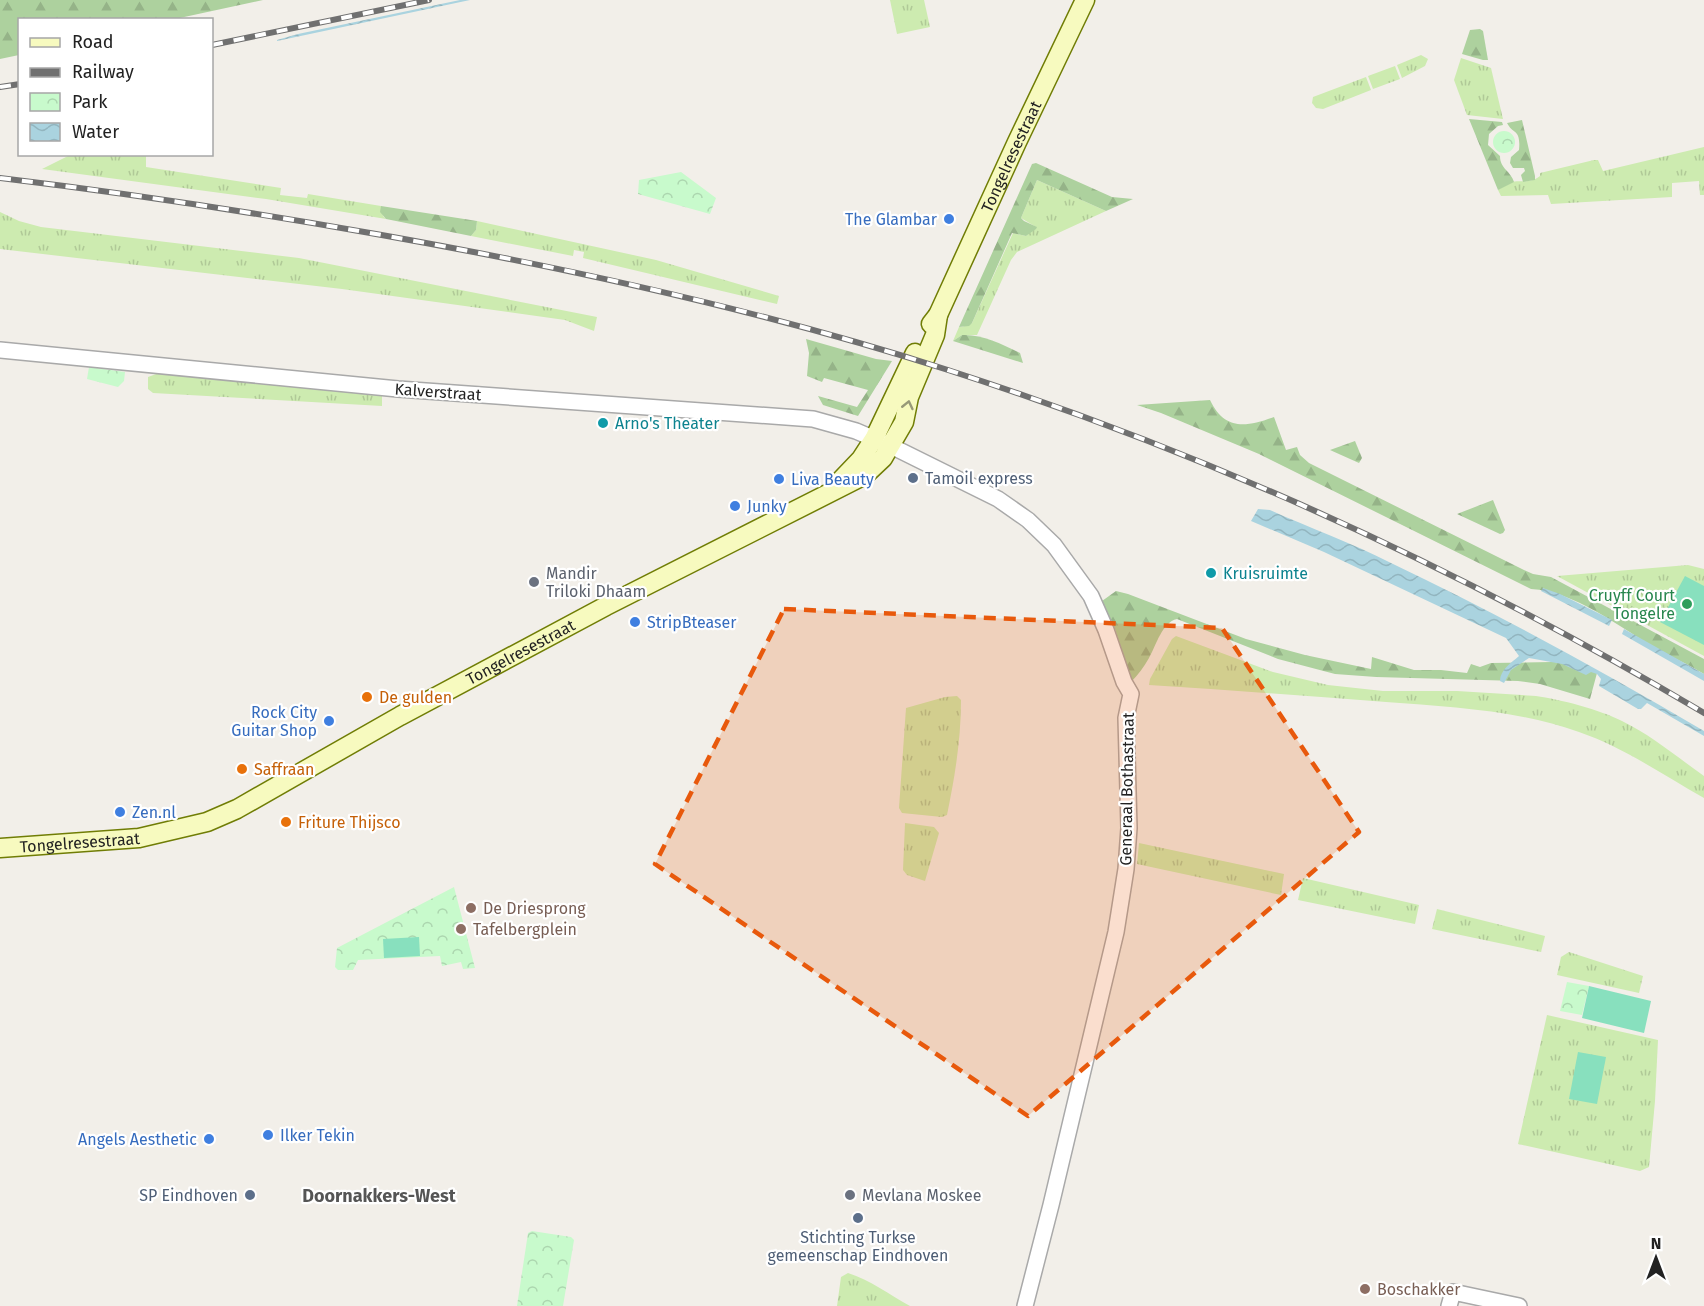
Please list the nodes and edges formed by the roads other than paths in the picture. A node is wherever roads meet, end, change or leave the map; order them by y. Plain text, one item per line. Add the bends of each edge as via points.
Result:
1 (1085, 0) edge
2 (938, 315) junction
3 (0, 350) edge
4 (874, 438) junction
5 (891, 446) junction
6 (830, 491) junction
7 (0, 848) edge
8 (1451, 1299) edge
9 (1025, 1306) edge
10 (1519, 1306) edge

1 - 2 main road, Tongelresestraat
2 - 4 main road, Tongelresestraat via 926,331
5 -> 2 main road, Tongelresestraat via 904,422 909,397 935,335
3 - 4 street, Kalverstraat via 398,389 813,419
4 - 5 street, Kalverstraat
4 - 6 main road, Tongelresestraat via 861,459
5 - 6 main road, Tongelresestraat via 865,475
5 - 9 street, Generaal Bothastraat via 998,499 1054,545 1091,596 1131,694 1126,718 1128,838 1116,932
6 - 7 main road, Tongelresestraat via 600,609 207,822 139,838
8 - 10 street

